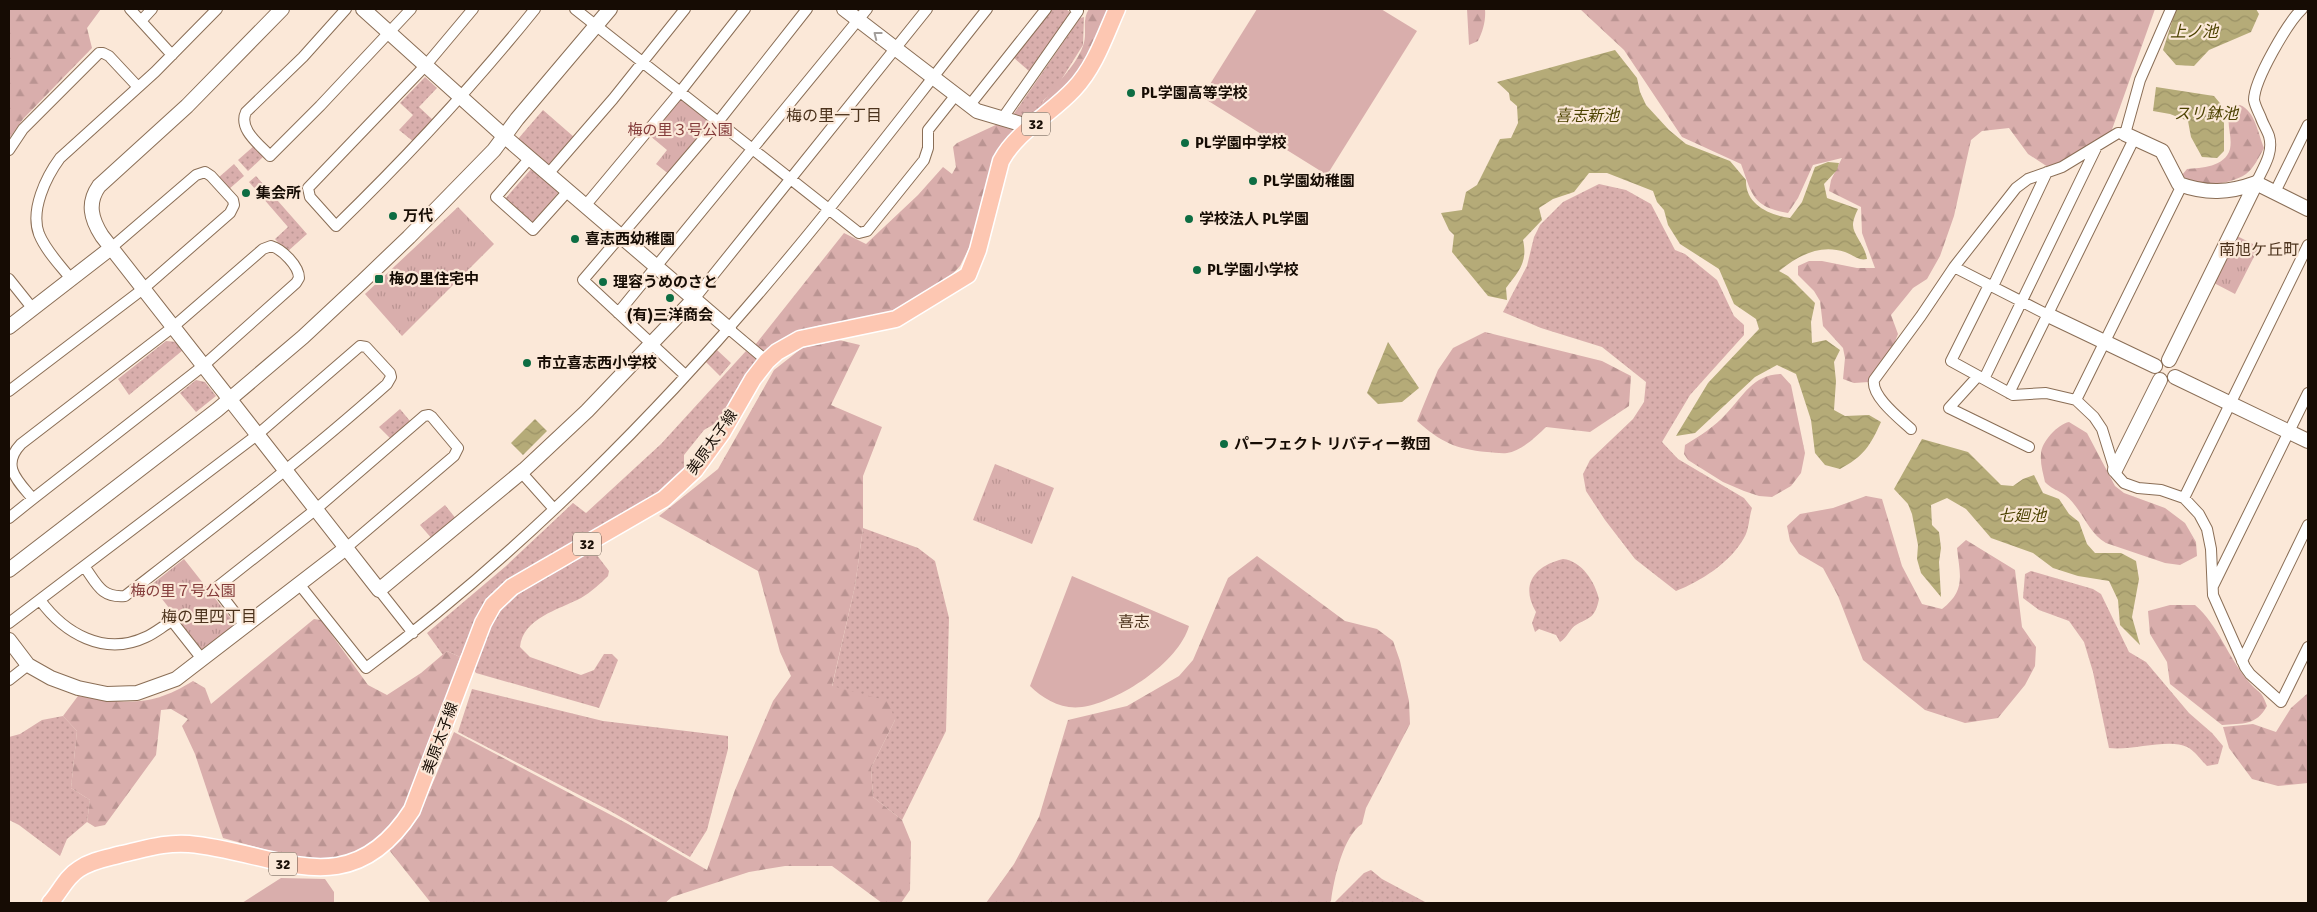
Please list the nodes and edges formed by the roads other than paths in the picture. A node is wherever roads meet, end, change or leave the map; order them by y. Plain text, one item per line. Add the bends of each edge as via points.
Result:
1 (130, 9) edge
2 (152, 9) edge
3 (216, 9) edge
4 (282, 9) edge
5 (346, 9) edge
6 (363, 9) edge
7 (410, 9) edge
8 (473, 9) edge
9 (535, 9) edge
10 (575, 9) edge
11 (610, 9) edge
12 (685, 9) edge
13 (745, 9) edge
14 (807, 9) edge
15 (844, 9) edge
16 (867, 9) edge
17 (928, 9) edge
18 (987, 9) edge
19 (1046, 9) edge
20 (1075, 9) edge
21 (1117, 9) edge
22 (2172, 9) edge
23 (2304, 9) edge
24 (858, 20) junction
25 (141, 21) junction
26 (596, 26) junction
27 (390, 33) junction
28 (895, 49) junction
29 (172, 55) junction
30 (642, 62) junction
31 (426, 65) junction
32 (932, 78) junction
33 (138, 88) junction
34 (680, 92) junction
35 (955, 96) junction
36 (461, 97) junction
37 (969, 106) junction
38 (1002, 119) junction
39 (718, 122) junction
40 (2308, 125) edge
41 (1031, 127) junction
42 (504, 136) junction
43 (2129, 136) junction
44 (2098, 145) junction
45 (752, 149) junction
46 (9, 150) edge
47 (530, 158) junction
48 (2047, 172) junction
49 (548, 174) junction
50 (790, 180) junction
51 (2256, 183) junction
52 (2182, 185) junction
53 (568, 191) junction
54 (2275, 192) junction
55 (585, 206) junction
56 (2308, 208) edge
57 (828, 209) junction
58 (620, 236) junction
59 (2308, 244) edge
60 (111, 248) junction
61 (656, 267) junction
62 (1954, 267) junction
63 (9, 279) edge
64 (71, 279) junction
65 (1990, 286) junction
66 (143, 289) junction
67 (694, 299) junction
68 (2022, 302) junction
69 (32, 310) junction
70 (618, 313) junction
71 (2048, 315) junction
72 (9, 327) edge
73 (173, 327) junction
74 (729, 329) junction
75 (2105, 342) junction
76 (651, 344) junction
77 (2169, 360) junction
78 (767, 362) junction
79 (203, 366) junction
80 (2155, 366) junction
81 (685, 375) junction
82 (2174, 377) junction
83 (1981, 378) junction
84 (2160, 380) junction
85 (9, 391) edge
86 (2009, 393) junction
87 (2308, 393) edge
88 (230, 400) junction
89 (2076, 400) junction
90 (2230, 404) junction
91 (1910, 429) dead end
92 (2289, 432) junction
93 (257, 435) junction
94 (2308, 441) edge
95 (2029, 447) dead end
96 (2115, 470) junction
97 (286, 471) junction
98 (521, 472) junction
99 (2184, 498) junction
100 (33, 499) junction
101 (554, 509) junction
102 (316, 510) junction
103 (9, 518) edge
104 (2308, 525) edge
105 (346, 548) junction
106 (84, 566) junction
107 (9, 570) edge
108 (299, 584) junction
109 (2212, 587) junction
110 (379, 590) junction
111 (40, 600) junction
112 (9, 623) edge
113 (245, 626) junction
114 (413, 633) junction
115 (9, 640) edge
116 (2308, 647) edge
117 (202, 659) junction
118 (2242, 661) junction
119 (28, 664) junction
120 (9, 680) edge
121 (50, 903) edge

1 - 25 street
2 - 25 street
3 - 29 street
4 - 60 street via 187,106 99,186 92,199 91,210 94,224
5 - 27 street via 303,57 246,112 245,128 270,156
6 - 27 street
7 - 27 street
8 - 31 street
9 - 36 street
10 - 26 street
11 - 26 street
12 - 30 street
13 - 34 street
14 - 39 street
15 - 24 street
16 - 24 street
17 - 28 street
18 - 32 street
19 - 37 street
20 - 38 street via 1078,11
21 - 41 main road, 美原太子線 / 32 via 1076,88
22 - 43 street via 2140,80
23 - 51 street via 2284,31 2256,89 2254,101 2270,144
28 -> 24 street
24 - 45 street
25 - 29 street
26 - 30 street
26 - 42 street
27 - 31 street
28 - 32 street
28 - 50 street
29 - 33 street
30 - 34 street
30 - 49 street
31 - 36 street
31 - 36 street via 308,188 310,197 336,226
32 - 35 street
32 - 57 street
33 - 46 street via 107,54 99,53 23,129
33 - 64 street via 60,158 40,198 38,232
34 - 39 street
34 - 55 street
35 - 37 street
35 - 57 street via 928,130 924,160 867,231 855,231
36 - 42 street
37 - 38 street
38 - 41 street
39 - 45 street
39 - 58 street
40 - 54 street
41 - 78 main road, 美原太子線 / 32 via 1001,161 978,250 968,275 896,319 800,339
42 - 47 street
42 - 88 street via 410,238
43 - 44 street via 2118,133
43 - 52 street via 2162,151
43 - 71 street
44 - 48 street via 2062,167
44 - 68 street
45 - 50 street
45 - 61 street
47 - 49 street
47 - 53 street via 496,197 533,230
48 - 62 street via 2016,188
48 - 65 street via 1996,282
49 - 53 street
50 - 57 street
50 - 67 street
51 - 52 street via 2240,189 2213,192
51 - 54 street
51 - 77 street
52 - 75 street
53 - 55 street
54 - 56 street
55 - 58 street
57 - 74 street
58 - 61 street
58 - 70 street via 583,280
59 - 90 street
60 - 64 street
60 - 66 street
60 - 66 street via 196,175 205,172 211,176 233,200 230,212
61 - 67 street
61 - 70 street
62 - 65 street
62 - 91 street via 1874,380 1876,394
63 - 69 street
64 - 69 street
65 - 68 street
65 - 83 street via 1951,362
66 - 73 street
66 - 85 street
67 - 74 street
67 - 76 street
68 - 71 street
68 - 83 street
69 - 72 street
70 - 76 street
71 - 75 street
71 - 86 street
73 - 79 street
73 - 79 street via 267,247 279,249 298,268 296,283
73 - 100 street via 12,452 10,464 13,475
74 - 78 street
74 - 81 street
75 - 80 street
75 - 89 street
76 - 81 street
76 - 98 street via 587,411
77 - 80 street via 2161,360
77 - 82 street via 2175,367
78 - 121 main road, 美原太子線 / 32 via 696,470 664,499 512,587 493,605 477,637 412,810 384,844 353,862 318,869 204,846 157,845 79,869
79 - 88 street
79 - 100 street
80 - 84 street via 2155,374
81 - 101 street
82 - 84 street via 2168,381
82 - 90 street
83 - 86 street
83 - 95 street via 1948,408
84 - 96 street
86 - 89 street via 2046,393
87 - 92 street
88 - 93 street
88 - 107 street
89 - 96 street via 2102,429
90 - 92 street
90 - 99 street
92 - 94 street
92 - 109 street
93 - 97 street
93 - 97 street via 360,346 366,347 390,373 387,384
93 - 106 street
96 - 99 street via 2124,483
97 - 102 street
97 - 106 street via 125,596 112,597 102,590
98 - 101 street
98 - 110 street
99 - 109 street via 2199,514 2207,530 2212,548
100 - 103 street
101 - 114 street
102 - 105 street
102 - 105 street via 424,416 432,417 455,442 458,448 454,456
102 - 113 street via 216,588
104 - 118 street
105 - 108 street
105 - 110 street
106 - 111 street
108 - 113 street
108 - 114 street via 366,668
109 - 118 street
110 - 114 street
111 - 112 street
111 - 117 street via 65,628 90,640 119,644 145,638 172,621
113 - 117 street
115 - 119 street
116 - 118 street via 2282,702 2250,674
117 - 119 street via 176,679 137,693 107,694 51,678
119 - 120 street

